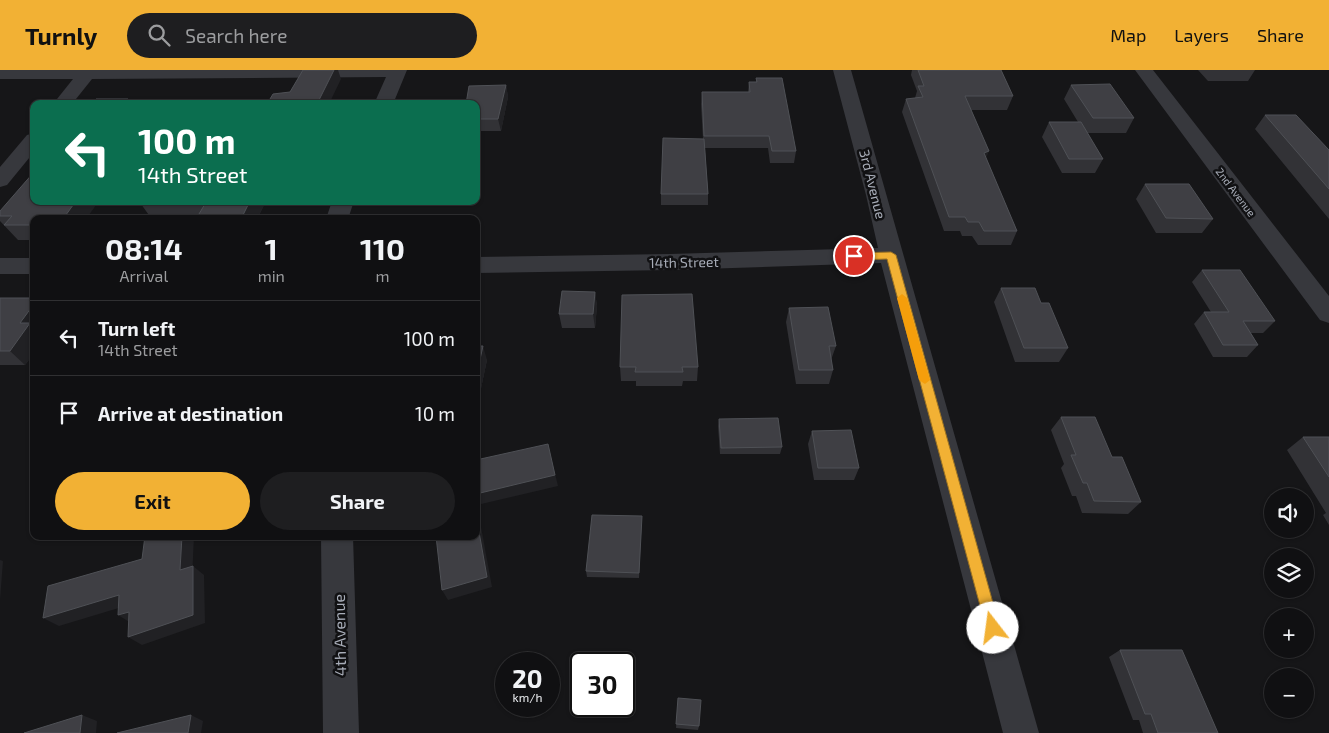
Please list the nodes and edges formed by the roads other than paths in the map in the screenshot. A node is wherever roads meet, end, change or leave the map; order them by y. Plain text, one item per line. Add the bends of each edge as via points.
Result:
1 (842, 70) edge
2 (1144, 70) edge
3 (397, 71) edge
4 (88, 72) edge
5 (0, 74) edge
6 (65, 100) edge
7 (386, 100) edge
8 (30, 144) edge
9 (0, 180) edge
10 (891, 255) junction
11 (480, 264) edge
12 (0, 266) edge
13 (30, 266) edge
14 (1329, 314) edge
15 (337, 540) edge
16 (342, 733) edge
17 (1021, 733) edge

1 - 10 street, 3rd Avenue
2 - 14 street, 2nd Avenue
3 - 4 street
3 - 7 street
4 - 5 street
4 - 6 street
8 - 9 street
10 - 11 street, 14th Street
10 - 17 street, 3rd Avenue
12 - 13 street
15 - 16 street, 4th Avenue

